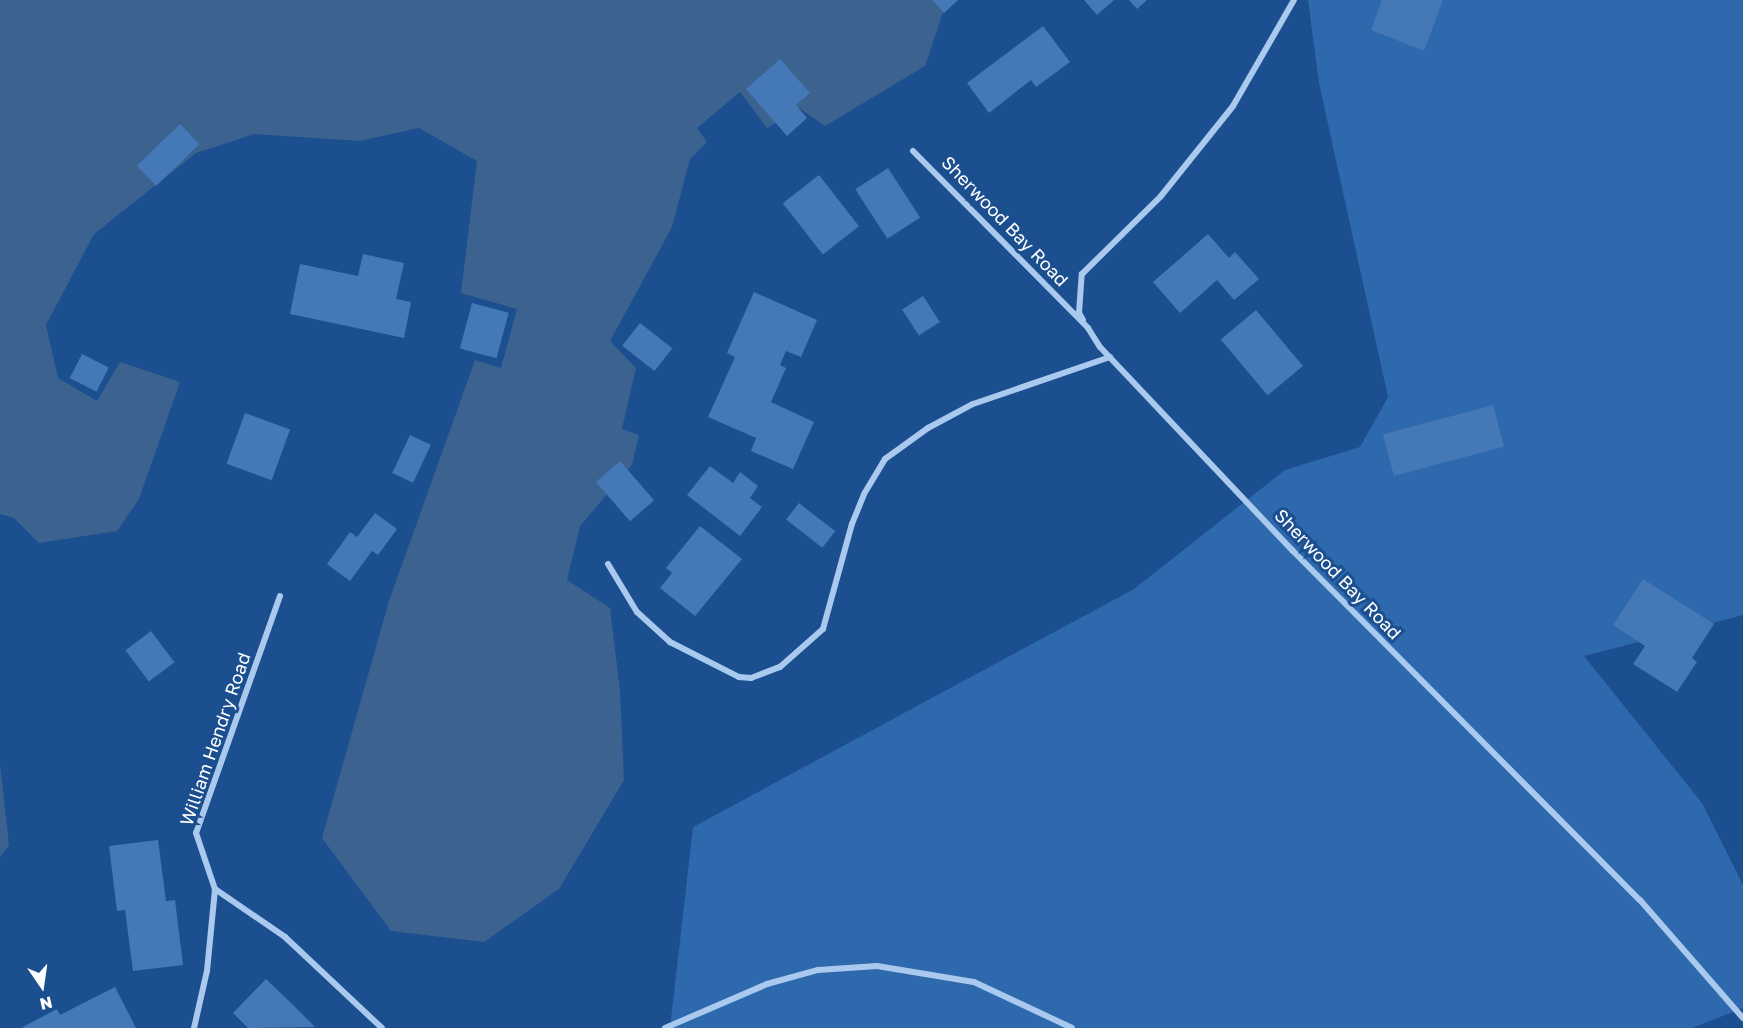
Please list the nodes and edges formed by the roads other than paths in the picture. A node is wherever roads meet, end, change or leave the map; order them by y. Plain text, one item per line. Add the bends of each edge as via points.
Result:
1 (1294, 0) edge
2 (913, 151) dead end
3 (1088, 328) junction
4 (1110, 357) junction
5 (608, 564) dead end
6 (280, 596) dead end
7 (215, 890) junction
8 (1743, 1018) edge
9 (194, 1028) edge
10 (382, 1028) edge
11 (665, 1028) edge
12 (1072, 1028) edge

1 - 3 street via 1233,106 1161,196 1082,274 1079,313
2 - 3 street, Sherwood Bay Road
3 - 4 street, Sherwood Bay Road
4 - 5 street via 974,404 928,428 885,459 856,514 823,629 780,667 751,678 739,677 670,642 637,612
4 - 8 street, Sherwood Bay Road via 1293,551 1640,900
6 - 7 street, William Hendry Road via 196,833
7 - 9 street via 207,971
7 - 10 street via 285,937
11 - 12 street via 767,984 818,970 877,966 974,982

